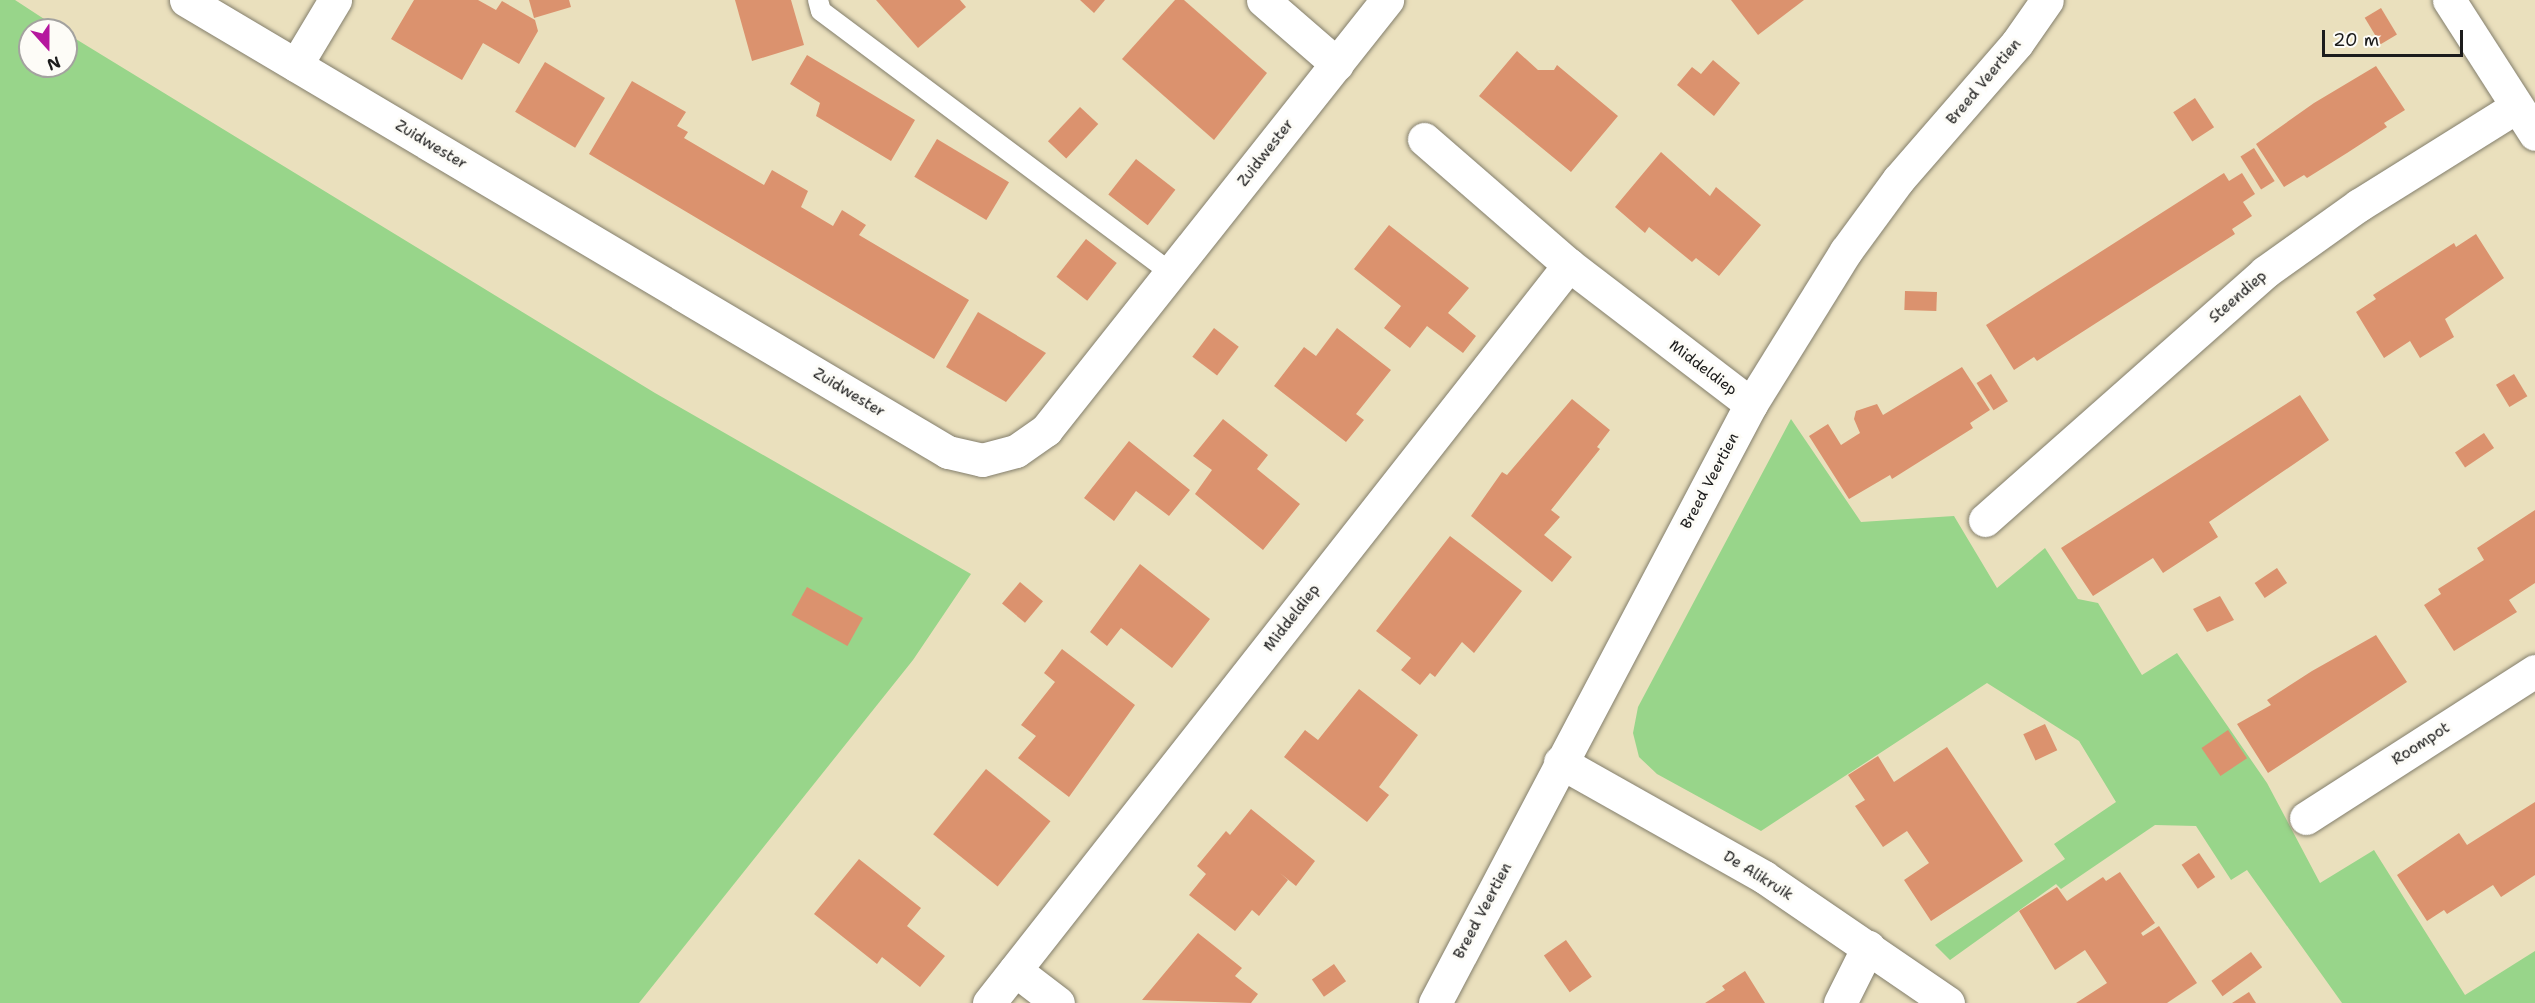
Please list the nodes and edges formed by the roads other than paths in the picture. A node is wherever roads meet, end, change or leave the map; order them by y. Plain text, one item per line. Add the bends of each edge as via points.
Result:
1 (186, 0) edge
2 (335, 0) edge
3 (818, 0) edge
4 (1263, 0) edge
5 (1387, 0) edge
6 (2047, 0) edge
7 (2449, 0) edge
8 (1337, 64) junction
9 (296, 65) junction
10 (2516, 106) junction
11 (2535, 134) edge
12 (1424, 138) dead end
13 (1569, 265) junction
14 (1171, 273) junction
15 (1751, 404) junction
16 (1985, 520) dead end
17 (2535, 671) edge
18 (1560, 762) junction
19 (2306, 818) dead end
20 (1868, 947) junction
21 (1015, 970) junction
22 (989, 1003) edge
23 (1058, 1003) edge
24 (1435, 1003) edge
25 (1840, 1003) edge
26 (1948, 1003) edge

1 - 9 street, Zuidwester
2 - 9 street
3 - 14 lane via 821,11
4 - 8 street
5 - 8 street, Zuidwester
6 - 15 street, Breed Veertien via 2017,43 1898,180 1846,251
7 - 10 street
8 - 14 street, Zuidwester
9 - 14 street, Zuidwester via 948,452 982,460 1016,451 1046,430
10 - 11 street
10 - 16 street, Steendiep via 2359,206 2265,273
12 - 13 street, Middeldiep
13 - 15 street, Middeldiep
13 - 21 street, Middeldiep
15 - 18 street, Breed Veertien
17 - 19 street, Roompot
18 - 20 street, De Alikruik via 1764,877
18 - 24 street, Breed Veertien
20 - 25 street
20 - 26 street, De Alikruik
21 - 22 street, Middeldiep
21 - 23 street

